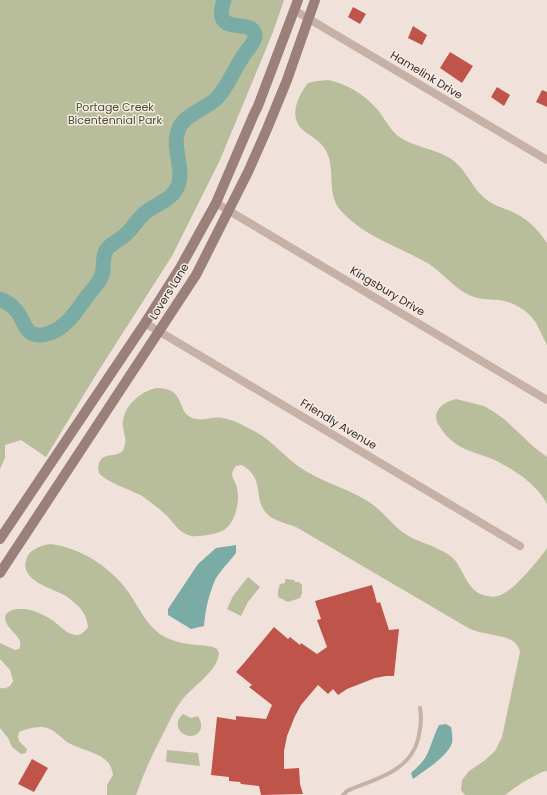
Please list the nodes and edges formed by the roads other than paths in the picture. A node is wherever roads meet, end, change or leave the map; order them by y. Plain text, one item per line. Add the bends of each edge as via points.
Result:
1 (298, 0) edge
2 (315, 0) edge
3 (294, 10) junction
4 (309, 19) junction
5 (547, 160) edge
6 (216, 203) junction
7 (229, 211) junction
8 (145, 324) junction
9 (160, 332) junction
10 (547, 400) edge
11 (0, 540) edge
12 (520, 546) dead end
13 (0, 573) edge
14 (420, 708) dead end
15 (342, 795) edge

1 - 3 street, Lovers Lane
2 - 4 street, Lovers Lane
3 - 4 street, Hamelink Drive
3 - 6 street, Lovers Lane via 258,106
4 - 5 street, Hamelink Drive
4 - 7 street, Lovers Lane via 275,108
6 - 7 street, Kingsbury Drive
6 - 8 street, Lovers Lane
7 - 9 street, Lovers Lane via 196,275
7 - 10 street, Kingsbury Drive
8 - 9 street, Friendly Avenue
8 - 11 street, Lovers Lane
9 - 12 street, Friendly Avenue
9 - 13 street, Lovers Lane
14 - 15 lane via 422,718 418,740 406,762 396,770

